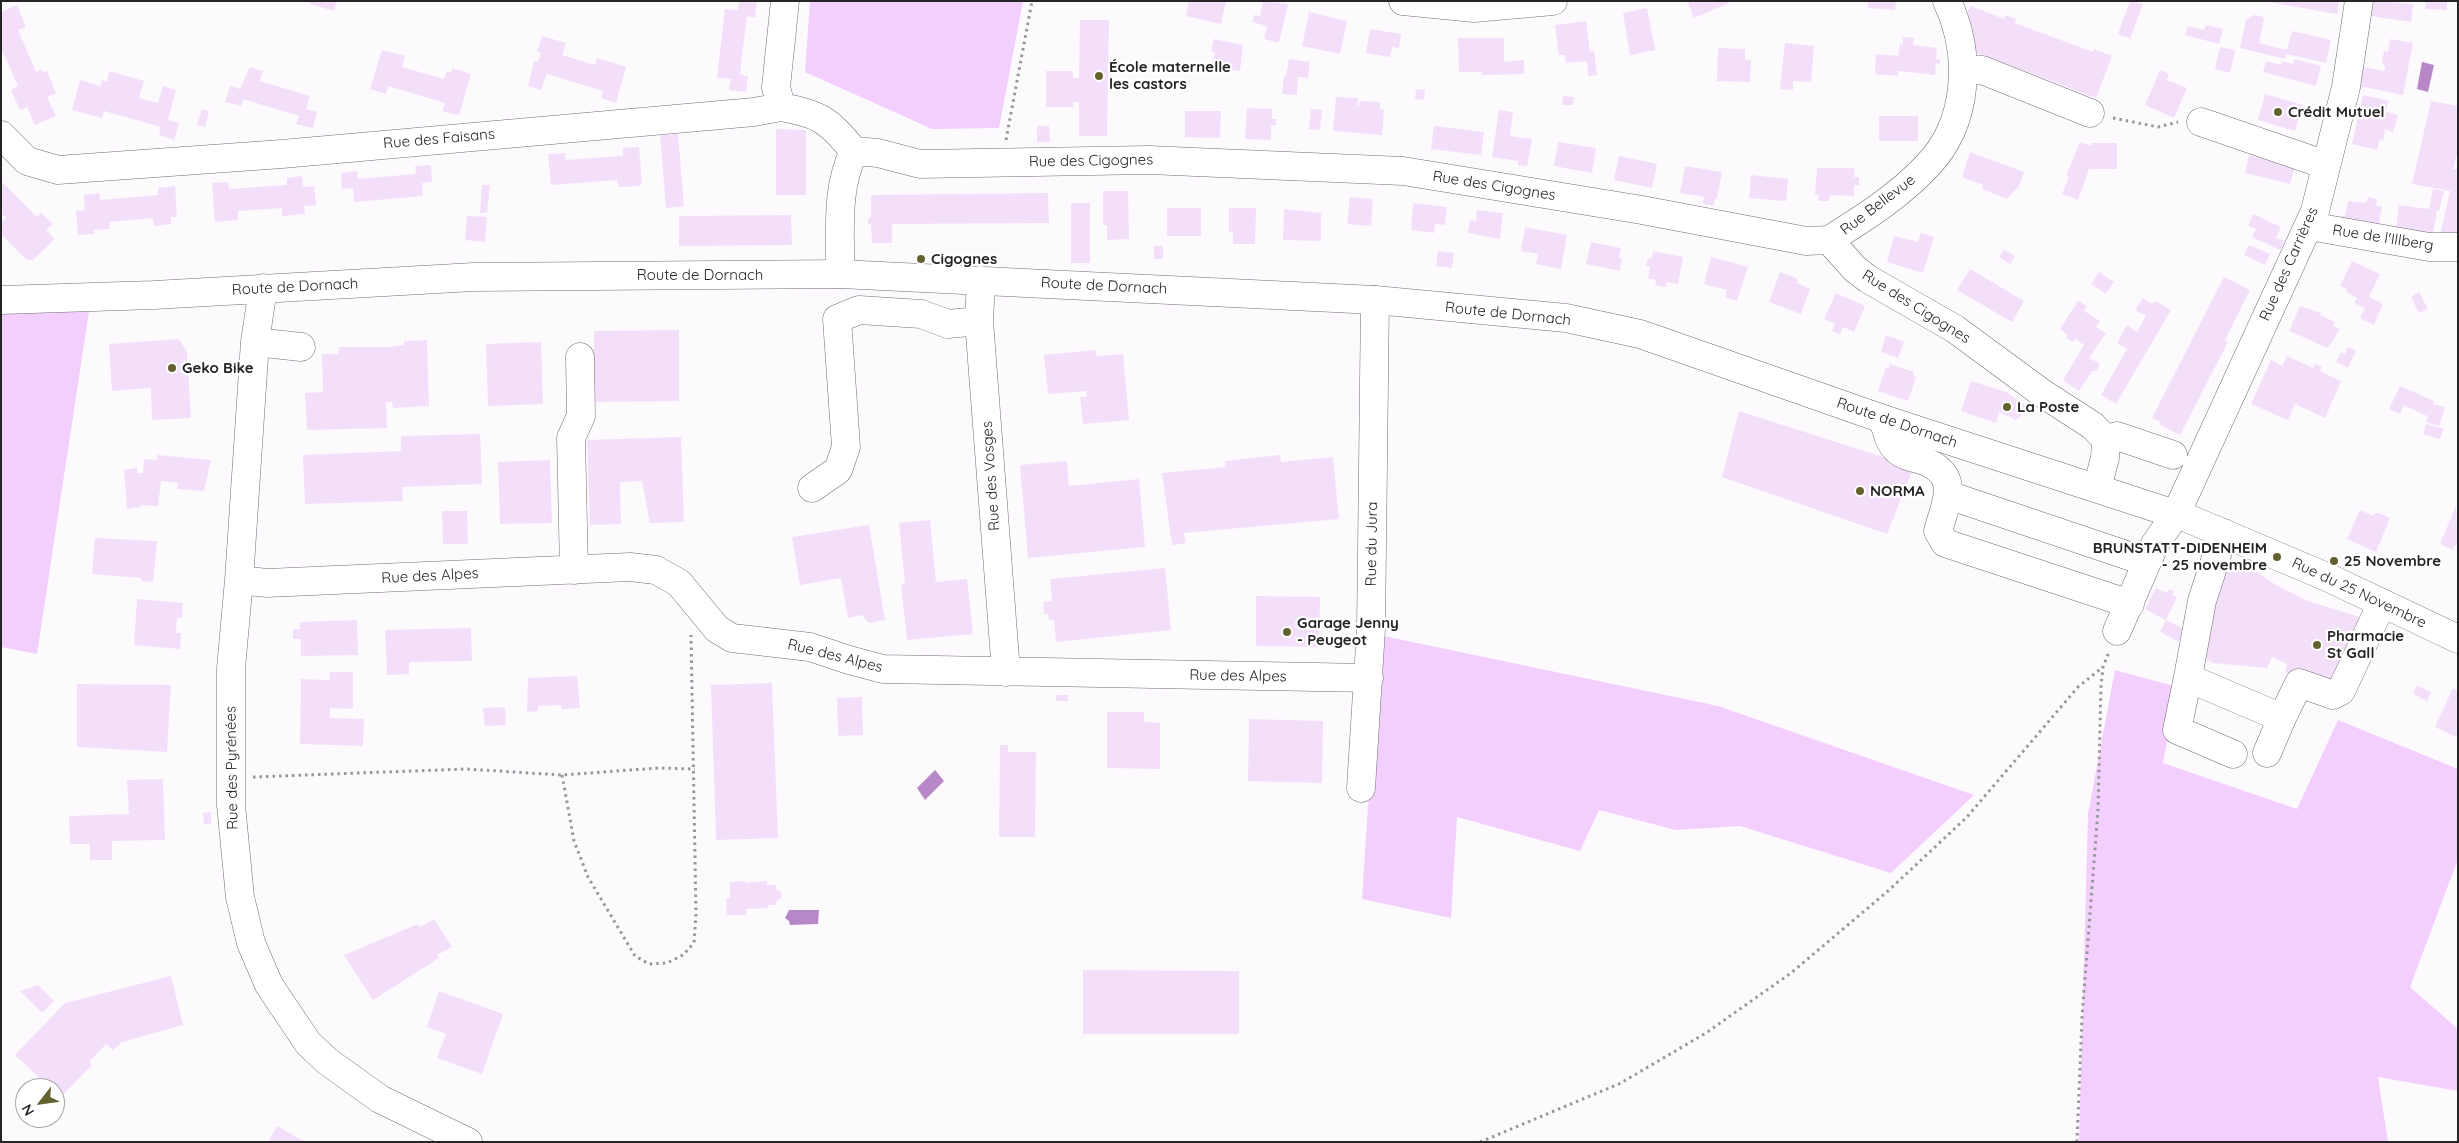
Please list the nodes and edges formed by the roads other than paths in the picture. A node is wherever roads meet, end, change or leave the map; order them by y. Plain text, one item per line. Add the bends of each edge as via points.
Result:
1 (785, 1) edge
2 (1404, 1) edge
3 (1553, 1) edge
4 (1947, 1) edge
5 (2360, 1) edge
6 (1964, 70) junction
7 (781, 107) junction
8 (2090, 113) road end
9 (2201, 122) road end
10 (1, 135) edge
11 (854, 151) junction
12 (2326, 165) junction
13 (2308, 226) junction
14 (1830, 240) junction
15 (2458, 248) edge
16 (840, 274) junction
17 (981, 280) junction
18 (264, 288) junction
19 (1, 300) edge
20 (1374, 300) junction
21 (979, 321) junction
22 (256, 342) junction
23 (301, 347) dead end
24 (580, 357) dead end
25 (1883, 419) junction
26 (2106, 440) junction
27 (2173, 455) dead end
28 (812, 488) dead end
29 (2097, 488) junction
30 (1948, 495) junction
31 (2176, 514) junction
32 (2224, 533) junction
33 (2147, 562) junction
34 (574, 570) junction
35 (239, 580) junction
36 (2382, 603) junction
37 (2130, 604) junction
38 (2117, 631) road end
39 (2458, 639) edge
40 (1006, 672) junction
41 (2188, 677) junction
42 (1369, 678) junction
43 (2282, 718) junction
44 (2267, 753) dead end
45 (2233, 754) dead end
46 (1360, 788) dead end
47 (468, 1142) edge

1 - 7 street via 776,87
2 - 3 street via 1474,8
4 - 6 street, Rue Bellevue via 1959,34
5 - 12 street, Rue des Carrières via 2346,87
6 - 8 street via 1982,70
6 - 14 street, Rue Bellevue via 1961,104 1947,138 1929,165 1901,191
7 - 10 street, Rue des Faisans via 282,154 58,170 27,161
7 - 11 street via 823,118
9 - 12 street
11 - 14 street, Rue des Cigognes via 878,153 920,164 1149,160 1403,171 1806,241
11 - 16 street via 846,167 840,195
12 - 13 street, Rue des Carrières
13 - 15 street, Rue de l'Illberg via 2429,247
13 - 31 street, Rue des Carrières
14 - 26 street, Rue des Cigognes via 1868,279 1955,329 2042,394 2093,426
16 - 17 street, Route de Dornach
16 - 18 street, Route de Dornach via 474,277
17 - 20 street, Route de Dornach
17 - 21 street, Rue des Vosges
18 - 19 street, Route de Dornach
18 - 22 street, Rue des Pyrénées
20 - 25 street, Route de Dornach via 1566,318 1640,334
20 - 42 street, Rue du Jura
21 - 28 street via 948,324 921,314 859,310 837,319 846,447 838,470
21 - 40 street, Rue des Vosges
22 - 23 street
22 - 35 street, Rue des Pyrénées
24 - 34 street via 581,416 571,438
25 - 29 street, Route de Dornach
25 - 30 street via 1898,452 1938,466 1945,473
26 - 27 street via 2117,436
26 - 29 street
29 - 31 street, Route de Dornach
30 - 33 street
30 - 37 street via 1938,531 1945,543
31 - 32 street, Rue du 25 Novembre
31 - 33 street, Rue des Carrières
32 - 36 street, Rue du 25 Novembre
32 - 41 street via 2202,601
33 - 37 street, Rue des Carrières
34 - 35 street, Rue des Alpes via 267,584
34 - 40 street, Rue des Alpes via 630,567 656,570 679,583 717,629 732,638 810,647 883,669
35 - 47 street, Rue des Pyrénées via 230,668 231,805 240,897 250,943 269,985 308,1042 327,1061 380,1099
36 - 39 street, Rue du 25 Novembre
36 - 43 street via 2342,691 2333,695 2299,683
37 - 38 street, Rue des Carrières
40 - 42 street, Rue des Alpes
41 - 43 street
41 - 45 street via 2177,730
42 - 46 street, Rue du Jura
43 - 44 street

